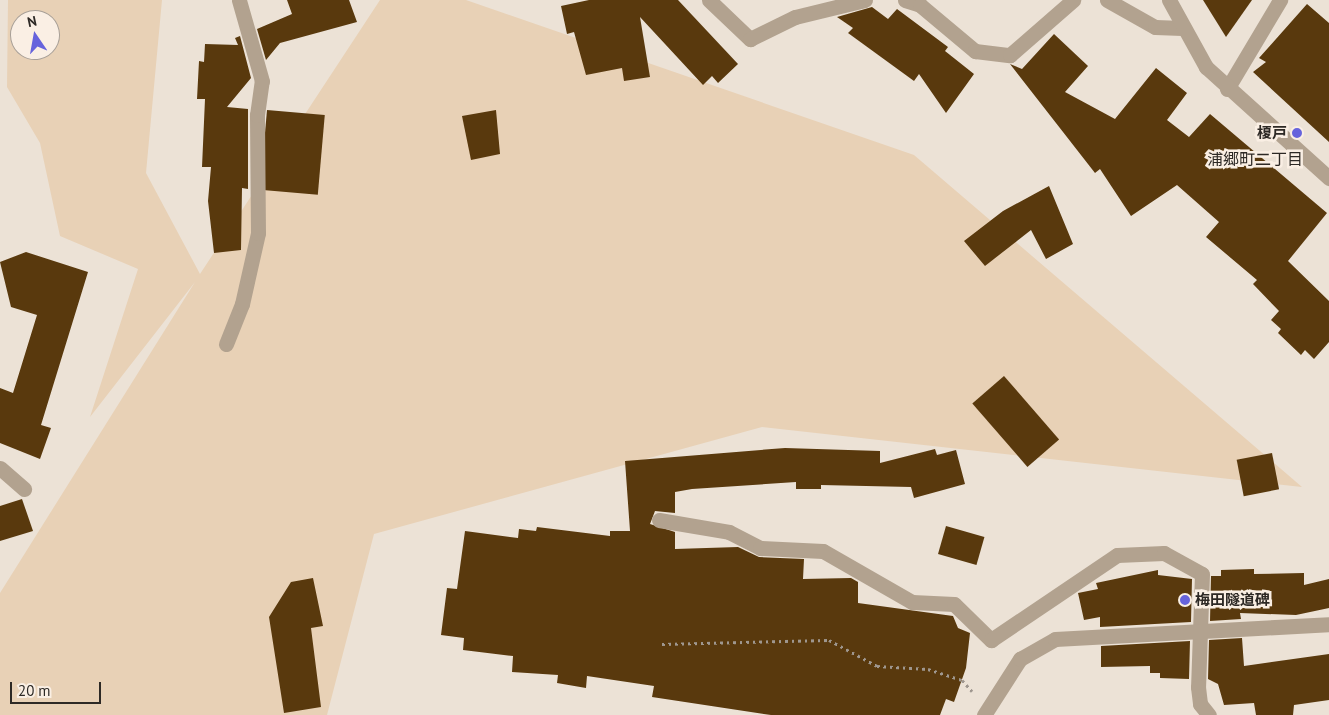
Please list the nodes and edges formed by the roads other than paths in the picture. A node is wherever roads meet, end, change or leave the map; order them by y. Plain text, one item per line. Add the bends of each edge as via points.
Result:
1 (239, 0) edge
2 (709, 0) edge
3 (865, 0) edge
4 (905, 0) edge
5 (1073, 0) edge
6 (1107, 0) edge
7 (1169, 0) edge
8 (1280, 0) edge
9 (1182, 28) junction
10 (1227, 89) junction
11 (1329, 178) edge
12 (226, 344) dead end
13 (0, 468) edge
14 (24, 489) dead end
15 (659, 520) dead end
16 (1329, 624) edge
17 (1202, 629) junction
18 (986, 711) edge
19 (1209, 715) edge

1 - 12 street via 262,81 257,115 258,233 242,304
2 - 3 street via 750,39 795,18
4 - 5 street via 920,5 975,51 1010,56
6 - 9 street via 1155,27
7 - 9 street
8 - 10 street
9 - 10 street
10 - 11 street
13 - 14 street
15 - 17 street via 729,532 760,548 823,551 912,602 954,604 991,640 1117,555 1164,553 1202,574
16 - 17 street
17 - 18 street via 1055,639 1020,659
17 - 19 street via 1198,686 1200,704

